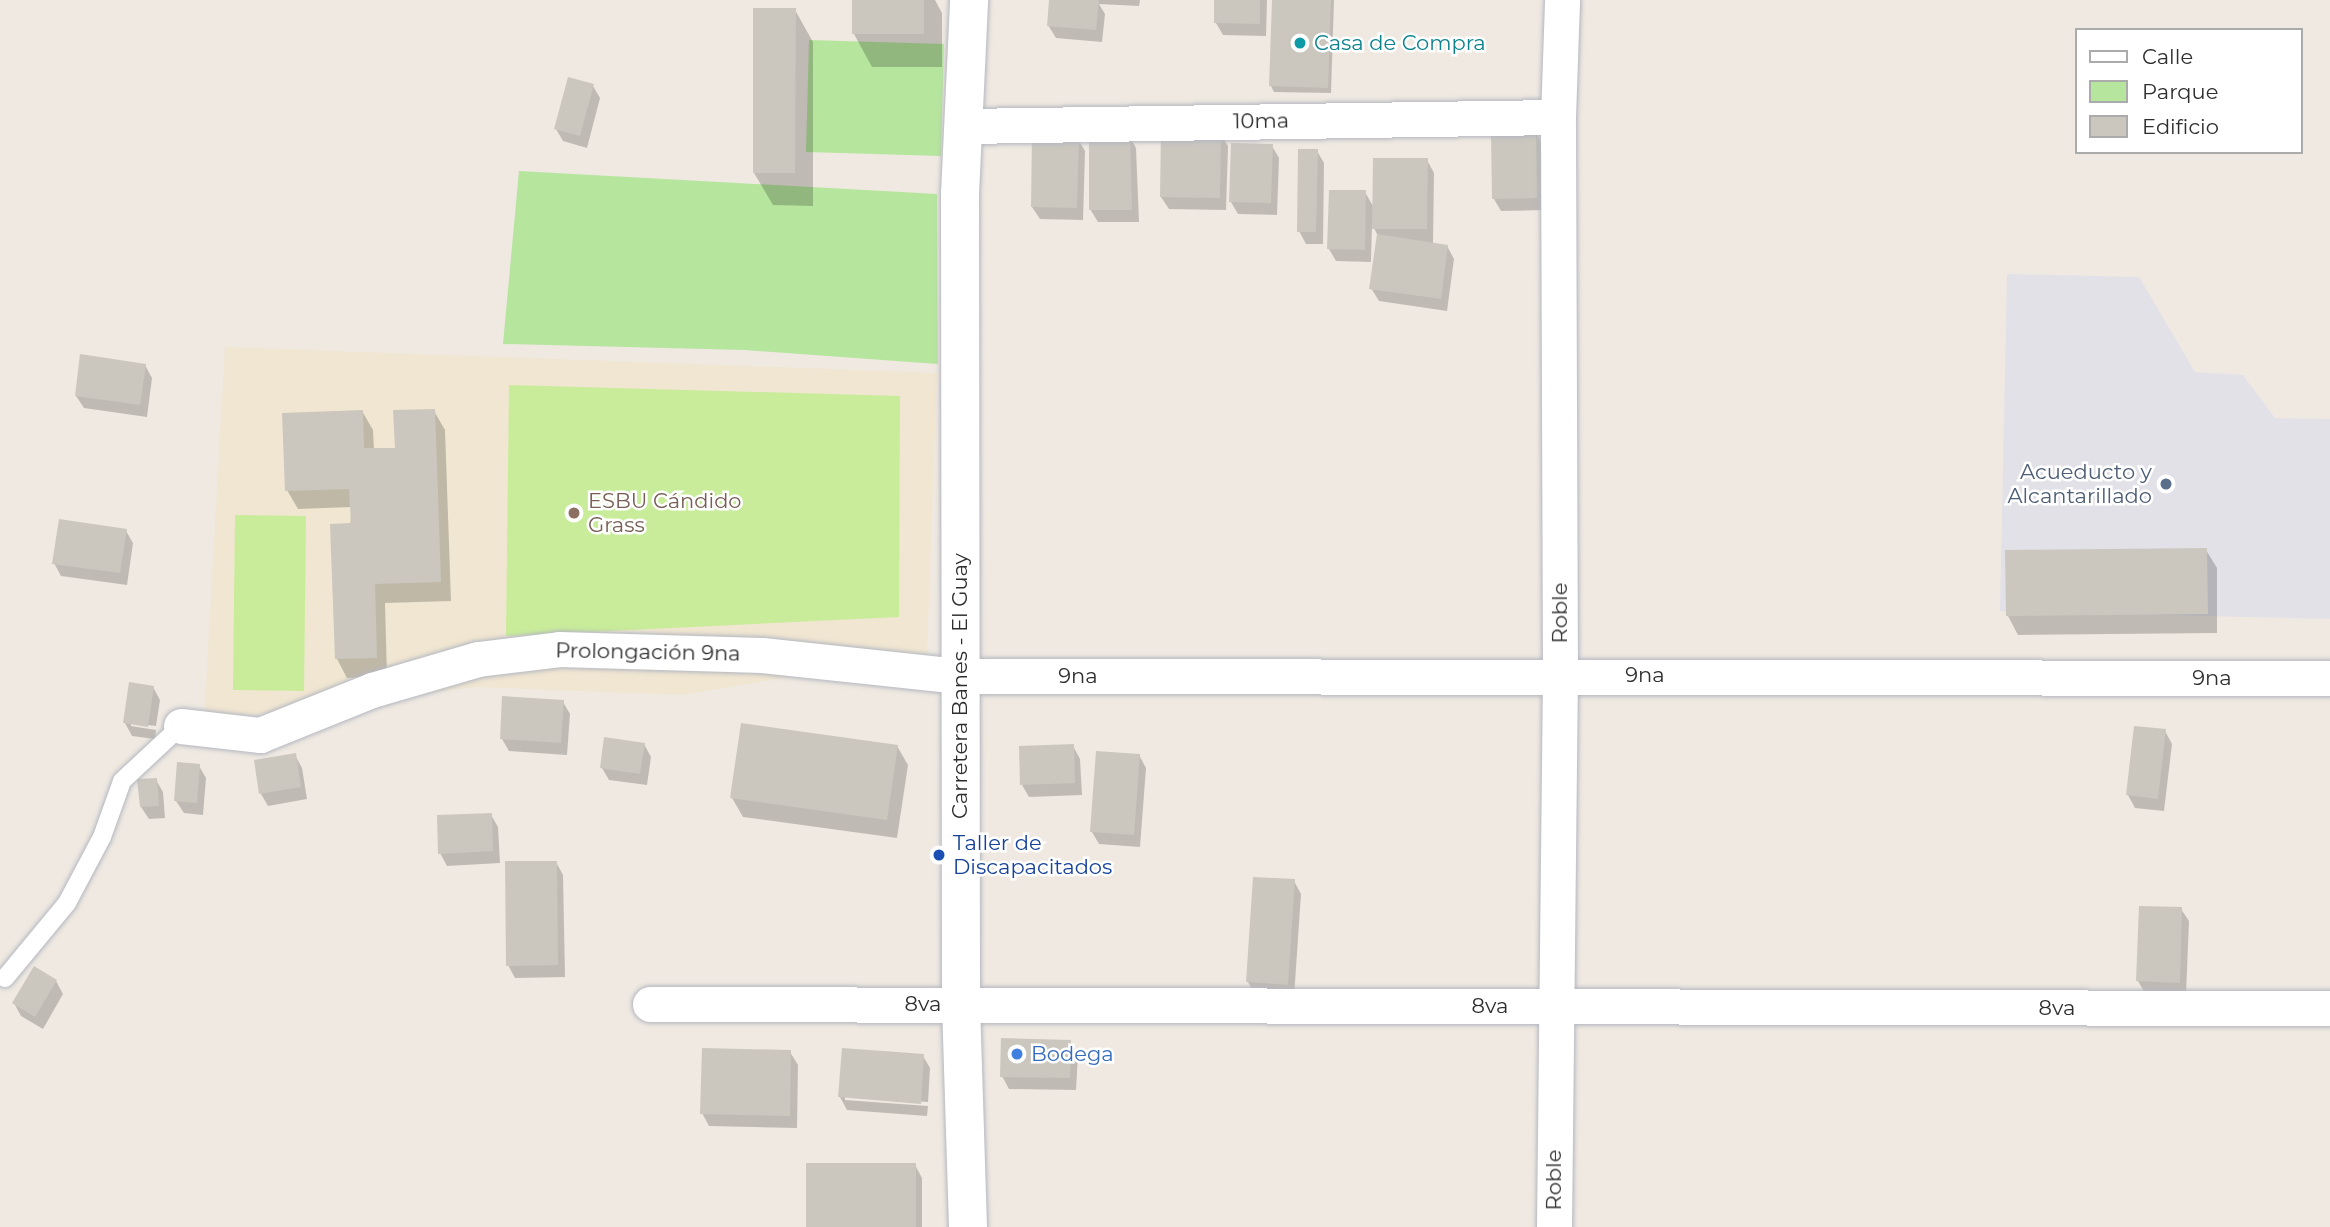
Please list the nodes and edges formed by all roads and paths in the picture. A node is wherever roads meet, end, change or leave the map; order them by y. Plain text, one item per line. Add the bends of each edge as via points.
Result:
1 (969, 0) edge
2 (1562, 0) edge
3 (1558, 117) junction
4 (964, 126) junction
5 (1560, 675) junction
6 (960, 676) junction
7 (2330, 678) edge
8 (181, 726) joint
9 (5, 978) dead end
10 (650, 1004) dead end
11 (961, 1004) junction
12 (1554, 1006) junction
13 (2330, 1008) edge
14 (968, 1227) edge
15 (1554, 1227) edge

1 - 4 main road, Carretera Banes - El Guay
2 - 3 street, Roble
3 - 4 street, 10ma
3 - 5 street, Roble
4 - 6 main road, Carretera Banes - El Guay
5 - 6 street, 9na
5 - 7 street, 9na
5 - 12 street, Roble
6 - 8 street, Prolongación 9na via 762,655 559,649 478,659 372,690 260,736
6 - 11 main road, Carretera Banes - El Guay
8 - 9 lane via 122,782 102,837 67,903
10 - 11 street, 8va
11 - 12 street, 8va
11 - 14 main road, Carretera Banes - El Guay
12 - 13 street, 8va
12 - 15 street, Roble

